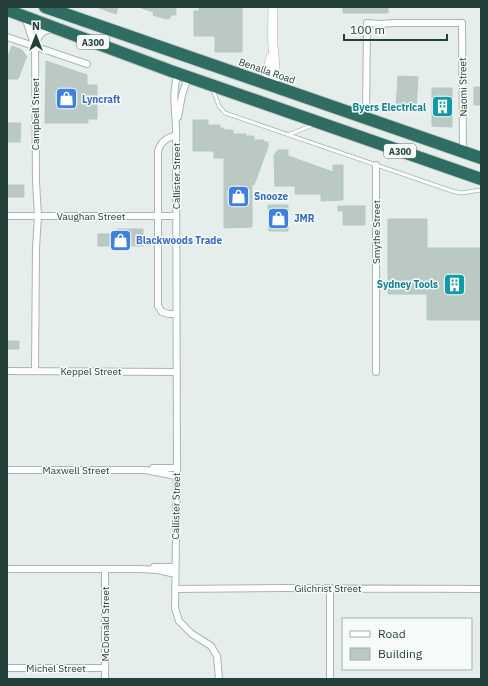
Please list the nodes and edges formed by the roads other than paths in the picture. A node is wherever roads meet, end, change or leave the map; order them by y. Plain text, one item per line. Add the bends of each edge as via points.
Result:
1 (273, 7) edge
2 (50, 8) edge
3 (7, 10) edge
4 (23, 16) junction
5 (56, 28) junction
6 (7, 37) edge
7 (35, 47) junction
8 (189, 57) junction
9 (87, 64) dead end
10 (183, 76) junction
11 (269, 85) junction
12 (211, 86) junction
13 (262, 103) junction
14 (366, 118) junction
15 (318, 123) junction
16 (176, 127) junction
17 (176, 135) junction
18 (288, 135) junction
19 (463, 152) junction
20 (481, 158) edge
21 (376, 165) junction
22 (481, 179) edge
23 (481, 190) edge
24 (7, 216) edge
25 (35, 216) junction
26 (158, 216) junction
27 (176, 216) junction
28 (176, 314) junction
29 (7, 371) edge
30 (35, 371) junction
31 (176, 372) junction
32 (376, 372) dead end
33 (177, 468) junction
34 (7, 470) edge
35 (146, 470) junction
36 (176, 476) junction
37 (174, 567) junction
38 (7, 569) edge
39 (105, 569) junction
40 (139, 569) junction
41 (175, 574) junction
42 (330, 588) junction
43 (481, 588) edge
44 (175, 589) junction
45 (7, 668) edge
46 (104, 668) junction
47 (105, 679) edge
48 (219, 679) edge
49 (330, 679) edge

1 - 11 street
2 - 5 highway via 50,15
2 - 8 highway, Benalla Road / A300
3 - 4 highway, A300
4 - 5 highway, A300
4 - 7 street
5 - 7 street via 45,30
5 - 10 highway, A300
6 - 7 street
7 - 9 street
7 - 25 street, Campbell Street
8 - 10 highway
8 - 11 highway, Benalla Road / A300
10 - 12 highway, A300
10 - 16 street, Callister Street
10 - 16 street, Callister Street via 176,79
11 - 13 highway
11 - 14 highway, Benalla Road / A300
12 - 13 highway, A300
12 - 18 lane via 219,106 225,113
13 - 15 highway, A300
14 - 19 highway, Benalla Road / A300
14 - 19 street, Naomi Street via 367,23 462,23
15 - 18 lane
15 - 22 highway, A300
16 - 17 street, Callister Street
17 - 26 street, Callister Street via 162,143 158,151
17 - 27 street, Callister Street
18 - 21 lane
19 - 20 highway, Benalla Road / A300
21 - 23 lane via 452,191
21 - 32 street, Smythe Street
24 - 25 street, Vaughan Street
25 - 26 street, Vaughan Street
25 - 30 street, Campbell Street
26 - 27 street, Vaughan Street
26 - 28 street, Callister Street via 158,306 162,312
27 - 28 street, Callister Street
28 - 31 street, Callister Street
29 - 30 street, Keppel Street
30 - 31 street, Keppel Street
31 - 33 street, Callister Street
33 - 35 street, Maxwell Street
33 - 36 street, Callister Street
34 - 35 street, Maxwell Street
35 - 36 street, Maxwell Street
36 - 37 street, Callister Street
37 - 40 street
37 - 41 street, Callister Street
38 - 39 street
39 - 40 street
39 - 46 street, McDonald Street
40 - 41 street
41 - 44 street, Callister Street
42 - 43 street, Gilchrist Street
42 - 44 street, Gilchrist Street
42 - 49 street
44 - 48 street, Callister Street via 175,608 179,621 192,634 211,646 217,656
45 - 46 street, Michel Street
46 - 47 street, McDonald Street

